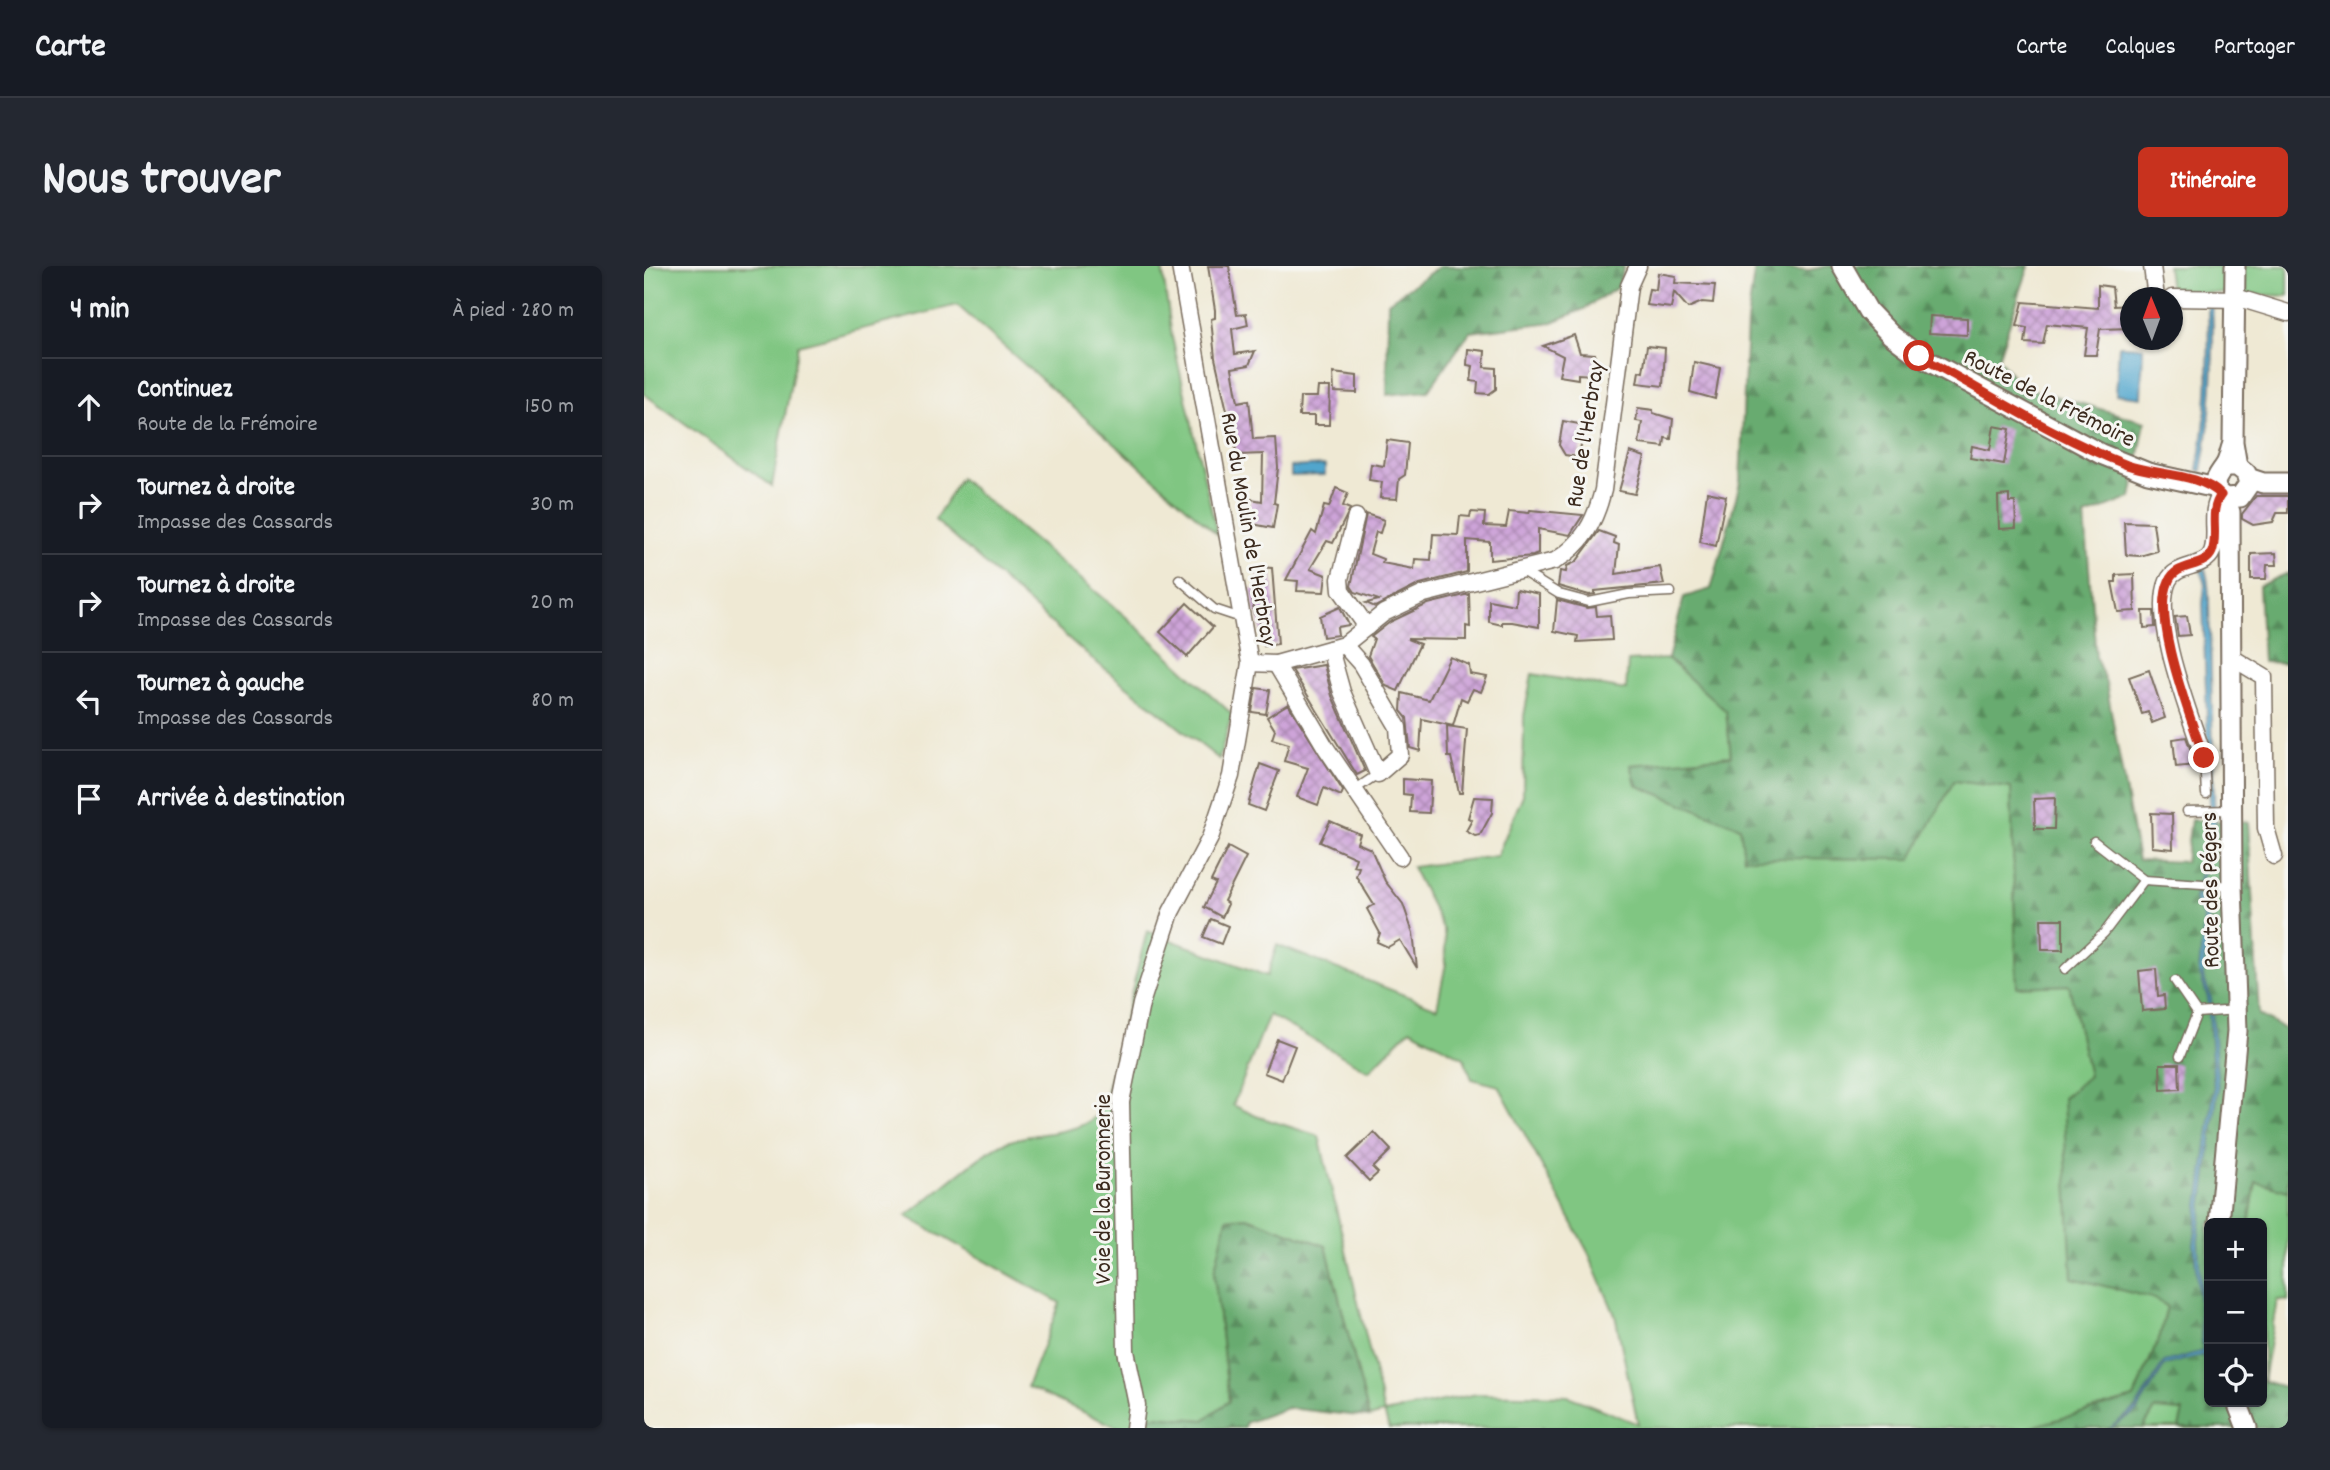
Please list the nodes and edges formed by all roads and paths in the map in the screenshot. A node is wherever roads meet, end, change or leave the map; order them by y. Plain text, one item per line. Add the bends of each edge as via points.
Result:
1 (1180, 266) edge
2 (1638, 266) edge
3 (1842, 266) edge
4 (2152, 266) edge
5 (2235, 266) edge
6 (2154, 287) edge
7 (2183, 298) edge
8 (2235, 299) junction
9 (2288, 313) edge
10 (2288, 483) edge
11 (2230, 486) junction
12 (1356, 517) dead end
13 (1520, 570) junction
14 (1180, 579) dead end
15 (1671, 592) dead end
16 (1244, 620) junction
17 (1367, 627) junction
18 (1337, 647) junction
19 (2231, 657) junction
20 (1250, 663) junction
21 (1276, 664) junction
22 (2204, 758) joint
23 (1378, 774) junction
24 (1354, 791) junction
25 (2206, 794) dead end
26 (2232, 810) junction
27 (2187, 811) dead end
28 (2094, 841) dead end
29 (2274, 856) dead end
30 (1399, 857) dead end
31 (2144, 880) junction
32 (2232, 886) junction
33 (1171, 912) joint
34 (2065, 968) dead end
35 (2175, 981) dead end
36 (2236, 1010) junction
37 (2197, 1013) junction
38 (2179, 1056) dead end
39 (2219, 1218) edge
40 (2239, 1407) edge
41 (1134, 1428) edge
42 (2247, 1428) edge

1 - 16 street, Rue du Moulin de l'Herbray
2 - 13 street, Rue de l'Herbray via 1629,286 1596,517 1571,551 1555,562
3 - 11 street, Route de la Frémoire via 1868,311 1919,356 2101,454 2148,473
4 - 6 street
5 - 8 street, Route des Pégers
7 - 8 street
8 - 9 street
8 - 11 street, Route des Pégers
10 - 11 street, Route de la Frémoire
11 - 19 street, Route des Pégers
11 - 22 street via 2216,502 2212,552 2177,570 2168,581 2165,617 2171,654
12 - 17 street via 1341,590
13 - 15 lane via 1559,594 1589,602
13 - 17 street, Rue de l'Herbray via 1424,594 1384,613
14 - 16 lane via 1214,609
16 - 20 street, Rue du Moulin de l'Herbray
17 - 18 street, Rue de l'Herbray
18 - 21 street, Rue de l'Herbray
18 - 23 street via 1342,692
18 - 23 street via 1361,664 1398,727 1400,755
19 - 26 street, Route des Pégers
19 - 29 street via 2264,677 2266,828
20 - 21 street, Rue de l'Herbray
20 - 33 street, Rue du Moulin de l'Herbray via 1222,804 1210,838
21 - 24 street
22 - 25 lane
23 - 24 lane
24 - 30 street
26 - 27 lane
26 - 32 street, Route des Pégers
28 - 31 lane
31 - 32 lane
31 - 34 lane via 2104,933
32 - 36 street, Route des Pégers
33 - 41 street, Voie de la Buronnerie via 1141,1004 1121,1102 1126,1351 1137,1405
35 - 37 lane
36 - 37 lane
36 - 39 street, Route des Pégers
37 - 38 lane
40 - 42 street

